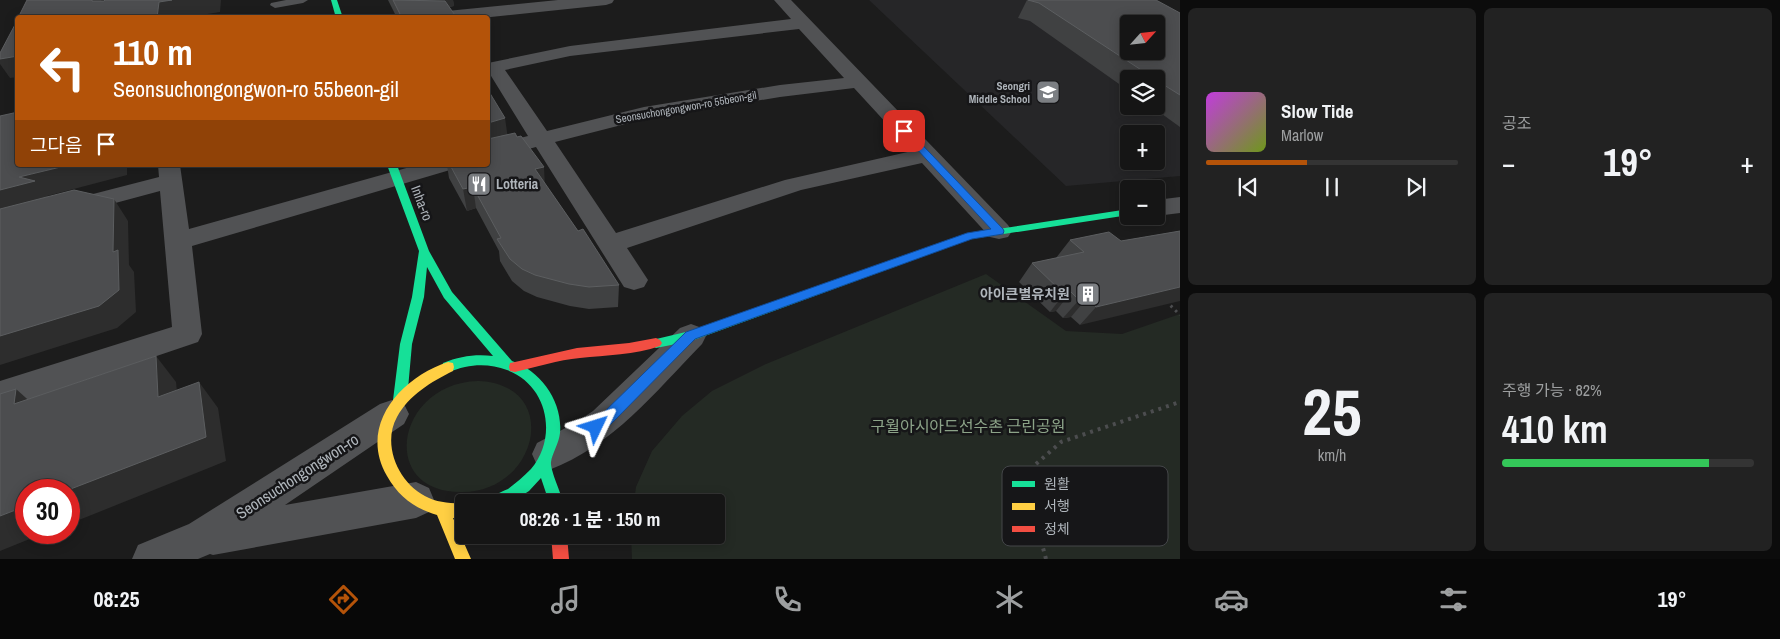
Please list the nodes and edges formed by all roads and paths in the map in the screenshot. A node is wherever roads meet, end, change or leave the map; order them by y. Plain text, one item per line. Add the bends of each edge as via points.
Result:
1 (303, 0) edge
2 (334, 0) edge
3 (606, 0) edge
4 (782, 0) edge
5 (274, 2) edge
6 (494, 5) edge
7 (277, 15) edge
8 (339, 15) edge
9 (442, 15) edge
10 (804, 24) junction
11 (858, 82) junction
12 (541, 138) junction
13 (490, 151) edge
14 (927, 155) junction
15 (426, 167) edge
16 (394, 171) edge
17 (170, 173) edge
18 (1120, 213) edge
19 (0, 226) edge
20 (999, 231) junction
21 (178, 241) junction
22 (610, 244) junction
23 (424, 251) junction
24 (634, 280) dead end
25 (1159, 294) edge
26 (1180, 315) edge
27 (691, 336) junction
28 (511, 366) junction
29 (0, 395) edge
30 (1180, 402) edge
31 (396, 407) junction
32 (547, 458) junction
33 (1036, 466) edge
34 (511, 494) edge
35 (554, 494) edge
36 (429, 504) junction
37 (455, 508) edge
38 (202, 538) junction
39 (560, 544) edge
40 (1042, 546) edge
41 (152, 559) edge
42 (463, 559) edge
43 (561, 559) edge
44 (1046, 559) edge

1 - 5 lane
2 - 8 main road
3 - 6 street
4 - 10 street
5 - 7 lane
6 - 9 street
10 - 11 street
10 - 12 street via 570,51 494,66
11 - 12 street, Seonsuchongongwon-ro 55beon-gil via 698,102
11 - 14 street
12 - 13 street, Seonsuchongongwon-ro 55beon-gil
12 - 22 street
14 - 20 street
14 - 22 street via 793,186
15 - 16 street
16 - 21 street
16 - 23 main road, Inha-ro
17 - 19 street
17 - 21 street
18 - 20 main road
20 - 27 main road via 970,236
21 - 29 street via 187,334
22 - 24 street
23 - 28 main road, Inha-ro via 448,295
23 - 31 main road
25 - 26 path
27 - 28 main road
27 - 32 street via 605,421
28 - 31 main road via 477,360 445,367 417,383
28 - 32 main road via 537,383 552,406 555,434
30 - 33 path via 1061,442
31 - 36 main road via 386,430 386,461 392,476 403,489
31 - 38 street, Seonsuchongongwon-ro
32 - 34 main road via 526,485
32 - 35 main road
36 - 37 main road
36 - 38 street, Seonsuchongongwon-ro
36 - 42 main road
38 - 41 street, Seonsuchongongwon-ro
39 - 43 main road
40 - 44 path

